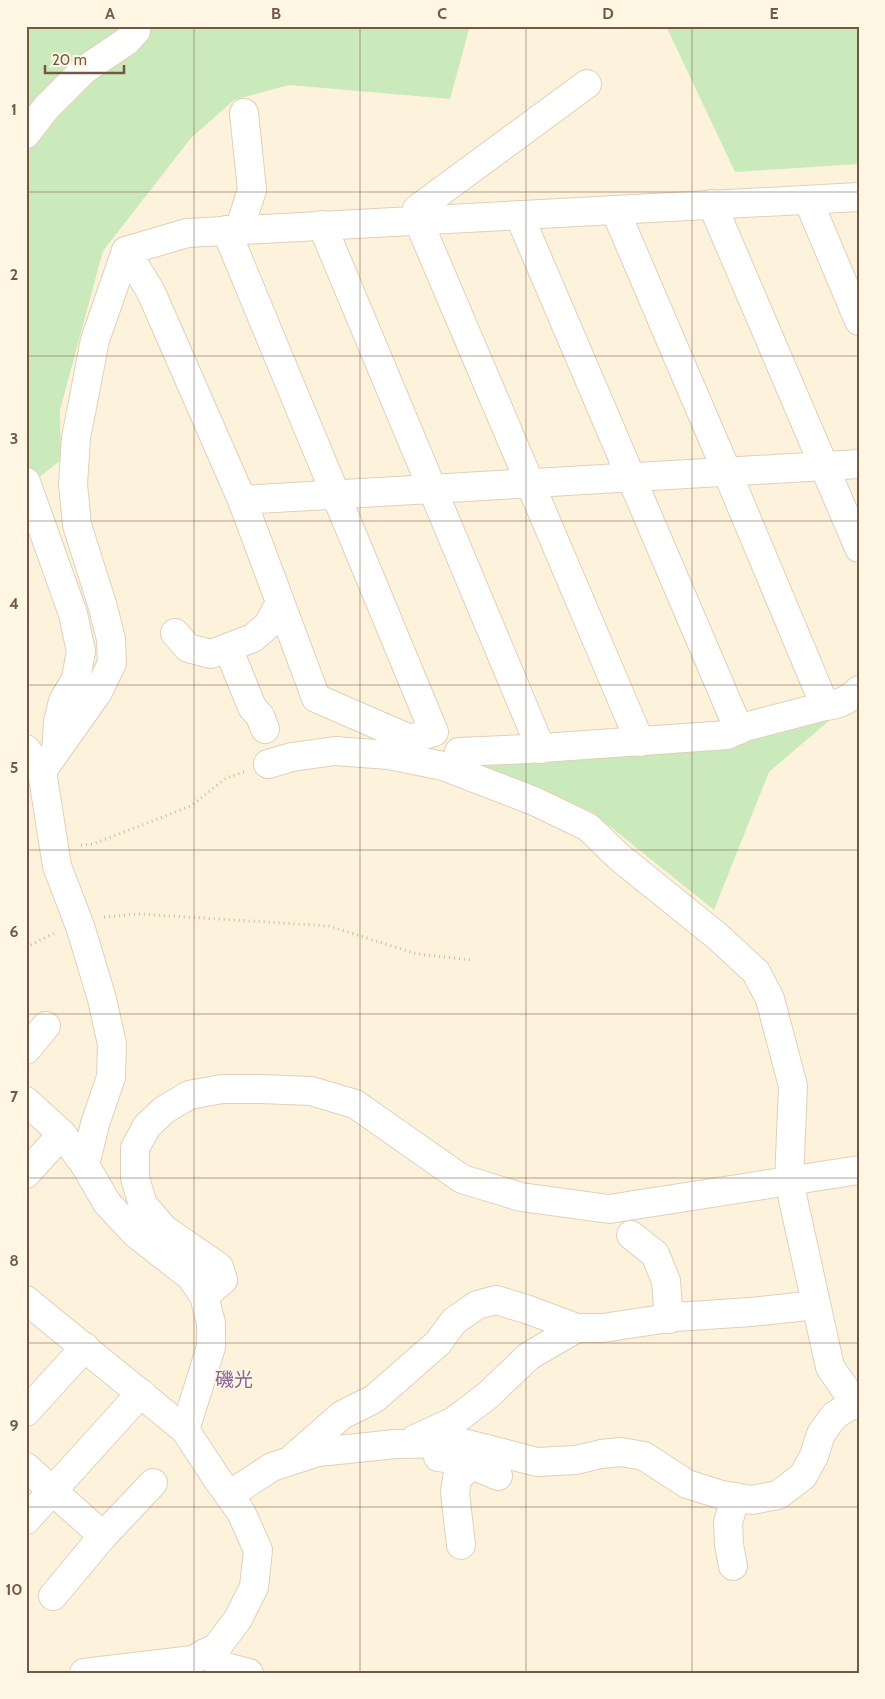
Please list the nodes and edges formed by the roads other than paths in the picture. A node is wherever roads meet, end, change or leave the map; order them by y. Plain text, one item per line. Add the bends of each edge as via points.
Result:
1 (136, 26) edge
2 (587, 84) dead end
3 (244, 113) dead end
4 (26, 134) edge
5 (859, 197) edge
6 (808, 200) junction
7 (712, 204) junction
8 (615, 210) junction
9 (519, 215) junction
10 (418, 220) junction
11 (322, 225) junction
12 (233, 230) junction
13 (126, 251) junction
14 (859, 321) edge
15 (859, 464) edge
16 (823, 466) junction
17 (728, 472) junction
18 (630, 477) junction
19 (26, 482) edge
20 (532, 483) junction
21 (432, 489) junction
22 (336, 495) junction
23 (242, 500) junction
24 (859, 548) edge
25 (280, 603) junction
26 (174, 633) dead end
27 (228, 648) junction
28 (859, 690) edge
29 (825, 706) junction
30 (265, 729) dead end
31 (739, 730) junction
32 (640, 742) junction
33 (26, 749) edge
34 (540, 749) junction
35 (459, 752) dead end
36 (49, 761) junction
37 (268, 764) road end
38 (46, 1026) dead end
39 (26, 1050) edge
40 (26, 1101) edge
41 (62, 1134) junction
42 (85, 1164) junction
43 (859, 1170) edge
44 (26, 1174) edge
45 (789, 1181) junction
46 (632, 1235) dead end
47 (204, 1296) junction
48 (27, 1303) edge
49 (816, 1305) junction
50 (669, 1319) junction
51 (577, 1328) junction
52 (85, 1347) junction
53 (141, 1393) junction
54 (857, 1404) edge
55 (26, 1412) edge
56 (185, 1430) junction
57 (404, 1444) junction
58 (288, 1462) junction
59 (472, 1465) junction
60 (26, 1467) edge
61 (498, 1476) dead end
62 (153, 1483) dead end
63 (53, 1491) junction
64 (229, 1495) junction
65 (736, 1497) junction
66 (26, 1520) edge
67 (103, 1536) junction
68 (461, 1545) dead end
69 (733, 1566) dead end
70 (54, 1596) dead end
71 (205, 1653) junction
72 (84, 1673) edge
73 (249, 1673) edge

1 - 4 street via 127,40 84,70 46,108
2 - 10 street via 417,209
3 - 12 street via 252,190
5 - 6 street
6 - 7 street
6 - 14 street
7 - 8 street
7 - 16 street
8 - 9 street
8 - 17 street
9 - 10 street
9 - 18 street
10 - 11 street
10 - 20 street
11 - 12 street
11 - 21 street
12 - 13 street via 187,233
12 - 22 street
13 - 23 street via 151,292
13 - 36 street via 95,340 76,438 73,484 77,525 111,639 112,663 98,692
15 - 16 street
16 - 17 street
16 - 24 street
17 - 18 street
17 - 29 street
18 - 20 street
18 - 31 street
19 - 36 street via 73,614 81,651 76,679 63,701
20 - 21 street
20 - 32 street
21 - 22 street
21 - 34 street
22 - 23 street
22 - 25 street via 434,732 410,739 316,698
23 - 25 street
25 - 27 street via 268,625 253,638
26 - 27 street via 188,648 211,654
27 - 30 street via 252,707
28 - 29 street via 836,705
29 - 31 street
31 - 32 street via 727,735
32 - 34 street
33 - 36 street
34 - 35 street
36 - 42 street via 57,866 77,918 112,1044 111,1077
37 - 45 street via 335,751 398,756 443,766 534,801 588,827 756,972 770,999 793,1086
38 - 39 street
40 - 41 street
41 - 42 street
41 - 44 street
42 - 47 street via 107,1203 136,1234 191,1277
43 - 45 street
45 - 47 street via 609,1209 521,1197 462,1178 355,1104 311,1091 222,1089 189,1095 164,1110 147,1126 134,1148 135,1178 143,1205 164,1229 218,1267 223,1280
45 - 49 street
46 - 50 street via 655,1254 666,1280
47 - 56 street via 211,1323 211,1347
48 - 52 street
49 - 50 street
49 - 54 street via 830,1366
50 - 51 street via 603,1328
51 - 57 street via 529,1356 488,1396 454,1421
51 - 58 street via 496,1300 477,1305 454,1321 438,1343 374,1398 342,1415
52 - 53 street
52 - 55 street
53 - 56 street
53 - 63 street
54 - 65 street via 834,1416 825,1428 803,1476 778,1494 752,1500
56 - 64 street
57 - 58 street via 318,1452
57 - 59 street via 428,1455
57 - 65 street via 463,1443 537,1462 576,1460 621,1452 644,1456 687,1484
58 - 64 street via 272,1467
59 - 61 street
59 - 68 street via 457,1478 455,1493
60 - 63 street
62 - 67 street
63 - 66 street
63 - 67 street
64 - 71 street via 241,1512 258,1550 254,1588 238,1619 217,1647
65 - 69 street via 728,1522
67 - 70 street
71 - 72 street via 193,1660
71 - 73 street via 226,1667

